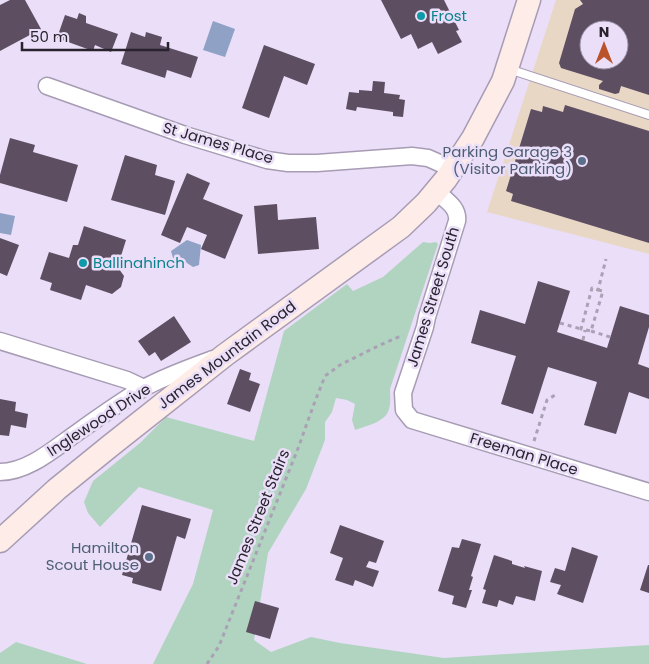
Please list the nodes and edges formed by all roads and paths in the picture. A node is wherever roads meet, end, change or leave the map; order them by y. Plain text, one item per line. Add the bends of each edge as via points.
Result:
1 (529, 0) edge
2 (507, 68) junction
3 (47, 86) dead end
4 (649, 115) edge
5 (453, 168) junction
6 (436, 191) junction
7 (606, 259) dead end
8 (598, 290) junction
9 (560, 323) dead end
10 (425, 327) junction
11 (581, 328) junction
12 (585, 330) junction
13 (591, 332) junction
14 (610, 337) dead end
15 (582, 340) dead end
16 (0, 341) edge
17 (225, 355) junction
18 (144, 388) junction
19 (555, 395) dead end
20 (404, 410) joint
21 (534, 442) dead end
22 (0, 472) edge
23 (649, 492) edge
24 (0, 541) edge
25 (207, 664) edge

1 - 2 main road
2 - 4 lane
2 - 5 main road via 473,138
3 - 5 street, St James Place via 184,135 267,160 317,163 412,156 428,158
5 - 6 main road, James Mountain Road
6 - 10 street, James Street South via 458,214
6 - 17 main road, James Mountain Road via 401,226
7 - 8 path
8 - 11 path via 592,288
8 - 13 path via 602,291
9 - 11 path
10 - 20 street, James Street South via 403,393
10 - 25 path, James Street Stairs via 378,346 325,376 219,646
11 - 12 path
12 - 13 path
12 - 15 path
13 - 14 path
16 - 18 street
17 - 18 street, Inglewood Drive
17 - 24 main road, James Mountain Road via 57,489
18 - 22 street, Inglewood Drive via 46,455 19,468
19 - 21 path via 546,400
20 - 23 street, Freeman Place via 412,420

